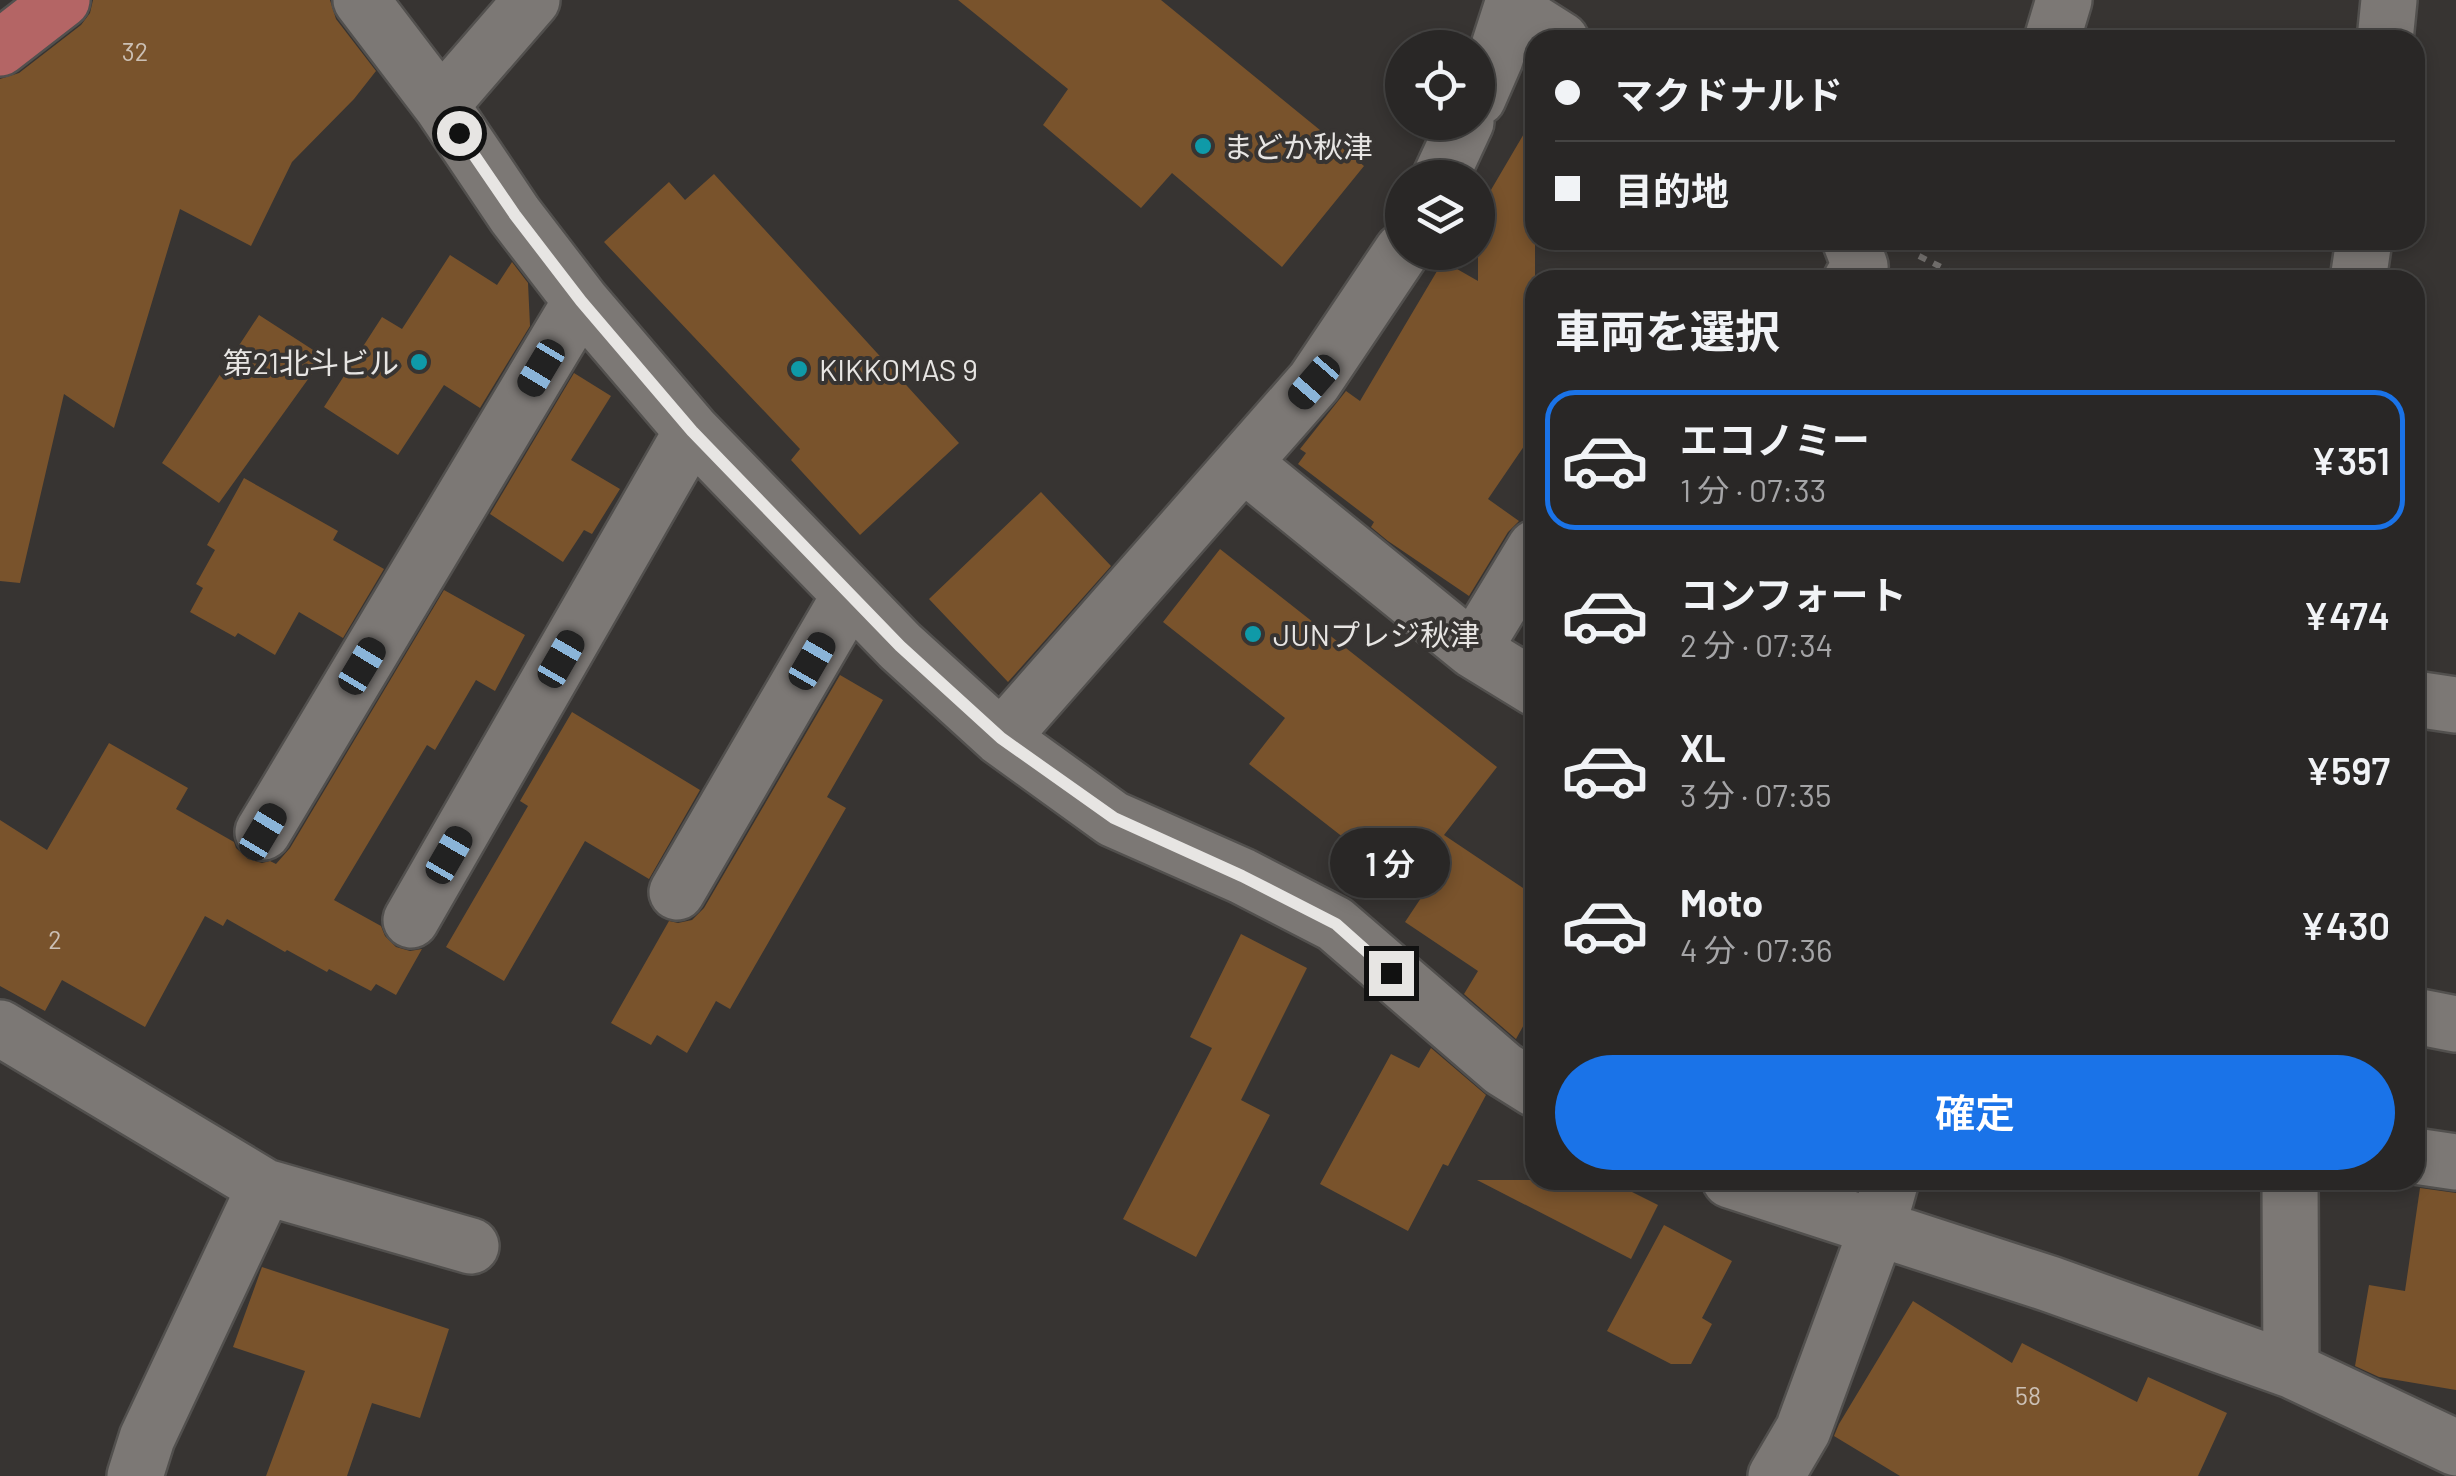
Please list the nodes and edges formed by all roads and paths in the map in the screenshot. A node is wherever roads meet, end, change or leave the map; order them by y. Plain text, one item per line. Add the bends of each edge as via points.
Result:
1 (62, 0) edge
2 (361, 0) edge
3 (532, 0) edge
4 (2064, 0) edge
5 (2389, 0) edge
6 (1513, 5) edge
7 (1548, 30) edge
8 (2055, 30) edge
9 (2387, 30) edge
10 (0, 48) edge
11 (1495, 59) edge
12 (440, 105) junction
13 (1918, 256) dead end
14 (1389, 270) edge
15 (1947, 270) edge
16 (581, 301) junction
17 (692, 431) junction
18 (1243, 463) junction
19 (1525, 564) edge
20 (850, 595) junction
21 (1472, 650) junction
22 (1525, 682) edge
23 (2425, 700) edge
24 (2456, 705) edge
25 (1001, 738) junction
26 (263, 832) dead end
27 (677, 892) dead end
28 (411, 920) dead end
29 (2425, 1018) edge
30 (2456, 1024) edge
31 (0, 1028) edge
32 (1525, 1084) edge
33 (2425, 1157) edge
34 (2456, 1162) edge
35 (266, 1187) junction
36 (1794, 1190) edge
37 (2290, 1190) edge
38 (1884, 1204) edge
39 (470, 1246) dead end
40 (2291, 1370) junction
41 (2456, 1448) edge
42 (135, 1476) edge
43 (1776, 1476) edge

1 - 10 main road
2 - 12 street
3 - 12 street
4 - 8 street
5 - 9 street
6 - 7 street
6 - 11 street
12 - 16 street
13 - 15 path
14 - 18 street via 1314,382
16 - 17 street
16 - 26 street
17 - 20 street
17 - 28 street
18 - 21 street
18 - 25 street
19 - 21 street
20 - 25 street
20 - 27 street
21 - 22 street
23 - 24 street
25 - 32 street via 1114,818 1336,924
29 - 30 street
31 - 35 street
33 - 34 street
35 - 39 street
35 - 42 street
36 - 38 street
37 - 40 street
38 - 40 street via 2050,1284
38 - 43 street via 1803,1430
40 - 41 street

